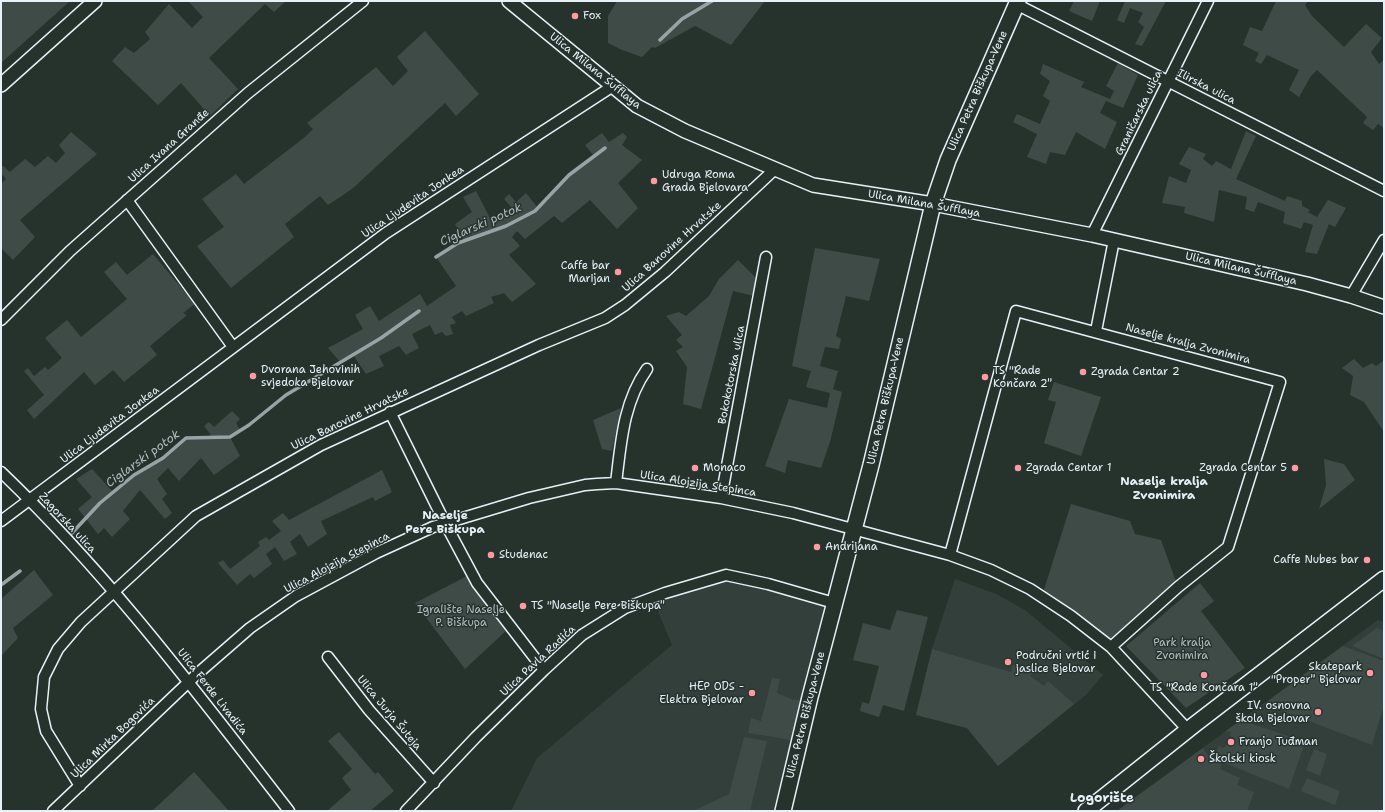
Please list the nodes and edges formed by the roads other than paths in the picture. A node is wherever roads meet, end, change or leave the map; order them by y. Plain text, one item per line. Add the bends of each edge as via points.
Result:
1 (95, 1) edge
2 (363, 1) edge
3 (508, 1) edge
4 (1208, 1) edge
5 (1017, 3) edge
6 (1168, 81) junction
7 (1, 85) edge
8 (613, 86) junction
9 (775, 169) junction
10 (1384, 190) edge
11 (127, 200) junction
12 (933, 204) junction
13 (1092, 235) junction
14 (1114, 240) junction
15 (1384, 240) edge
16 (766, 257) dead end
17 (1351, 296) junction
18 (1384, 307) edge
19 (1, 320) edge
20 (1096, 331) junction
21 (233, 347) junction
22 (648, 369) dead end
23 (390, 412) junction
24 (1, 472) edge
25 (616, 483) junction
26 (721, 498) junction
27 (30, 500) junction
28 (1, 521) edge
29 (445, 523) junction
30 (853, 530) junction
31 (950, 555) junction
32 (1384, 579) edge
33 (113, 591) junction
34 (834, 604) junction
35 (1110, 646) junction
36 (328, 657) dead end
37 (544, 670) junction
38 (189, 681) junction
39 (1188, 730) junction
40 (434, 783) junction
41 (80, 786) junction
42 (53, 811) edge
43 (289, 811) edge
44 (406, 811) edge
45 (783, 811) edge
46 (1086, 811) edge

1 - 7 street
2 - 11 street, Ulica Ivana Granđe via 248,92
3 - 8 street, Ulica Milana Šufflaya
4 - 6 street, Graničarska ulica
5 - 6 street, Ilirska ulica
5 - 12 main road, Ulica Petra Biškupa-Vene via 948,160
6 - 10 street, Ilirska ulica
6 - 13 street, Graničarska ulica
8 - 9 street, Ulica Milana Šufflaya via 637,106 685,131
8 - 21 street, Ulica Ljudevita Jonkea via 386,233
9 - 12 street, Ulica Milana Šufflaya via 813,184
9 - 23 street, Ulica Banovine Hrvatske via 665,272 605,318
11 - 19 street, Ulica Ivana Granđe via 70,251
11 - 21 street
12 - 13 street, Ulica Milana Šufflaya
12 - 30 main road, Ulica Petra Biškupa-Vene
13 - 14 street, Ulica Milana Šufflaya
14 - 17 street, Ulica Milana Šufflaya
14 - 20 street
15 - 17 street
16 - 26 street, Bokokotorska ulica
17 - 18 street, Ulica Milana Šufflaya
20 - 31 street, Naselje kralja Zvonimira via 1016,311
20 - 35 street, Naselje kralja Zvonimira via 1280,382 1228,547
21 - 27 street, Ulica Ljudevita Jonkea
22 - 25 street via 635,390 624,422
23 - 29 street
23 - 33 street, Ulica Banovine Hrvatske via 321,445 196,516
24 - 27 street, Zagorska ulica
25 - 26 street, Ulica Alojzija Stepinca
25 - 29 street, Ulica Alojzija Stepinca via 585,485 529,498
26 - 30 street, Ulica Alojzija Stepinca via 793,513
27 - 28 street, Ulica Ljudevita Jonkea
27 - 33 street, Zagorska ulica
29 - 37 street via 477,583
29 - 38 street, Ulica Alojzija Stepinca via 376,553 296,596 250,628
30 - 31 street, Ulica Alojzija Stepinca
30 - 34 main road, Ulica Petra Biškupa-Vene
31 - 35 street, Ulica Alojzija Stepinca via 991,570 1030,589
32 - 39 main road
33 - 38 street, Ulica Ferde Livadića
33 - 41 street, Ulica Banovine Hrvatske via 81,622 58,650 44,677 41,709 46,732
34 - 37 street, Ulica Pavla Radića via 768,584 726,575 665,592 625,608 582,635
34 - 45 main road, Ulica Petra Biškupa-Vene
35 - 39 street, Ulica Alojzija Stepinca
36 - 40 street, Ulica Jurja Šuteja via 369,710
37 - 40 street, Ulica Pavla Radića
38 - 41 street, Ulica Mirka Bogovića
38 - 43 street, Ulica Ferde Livadića
39 - 46 main road
40 - 44 street, Ulica Pavla Radića
41 - 42 street, Ulica Mirka Bogovića

